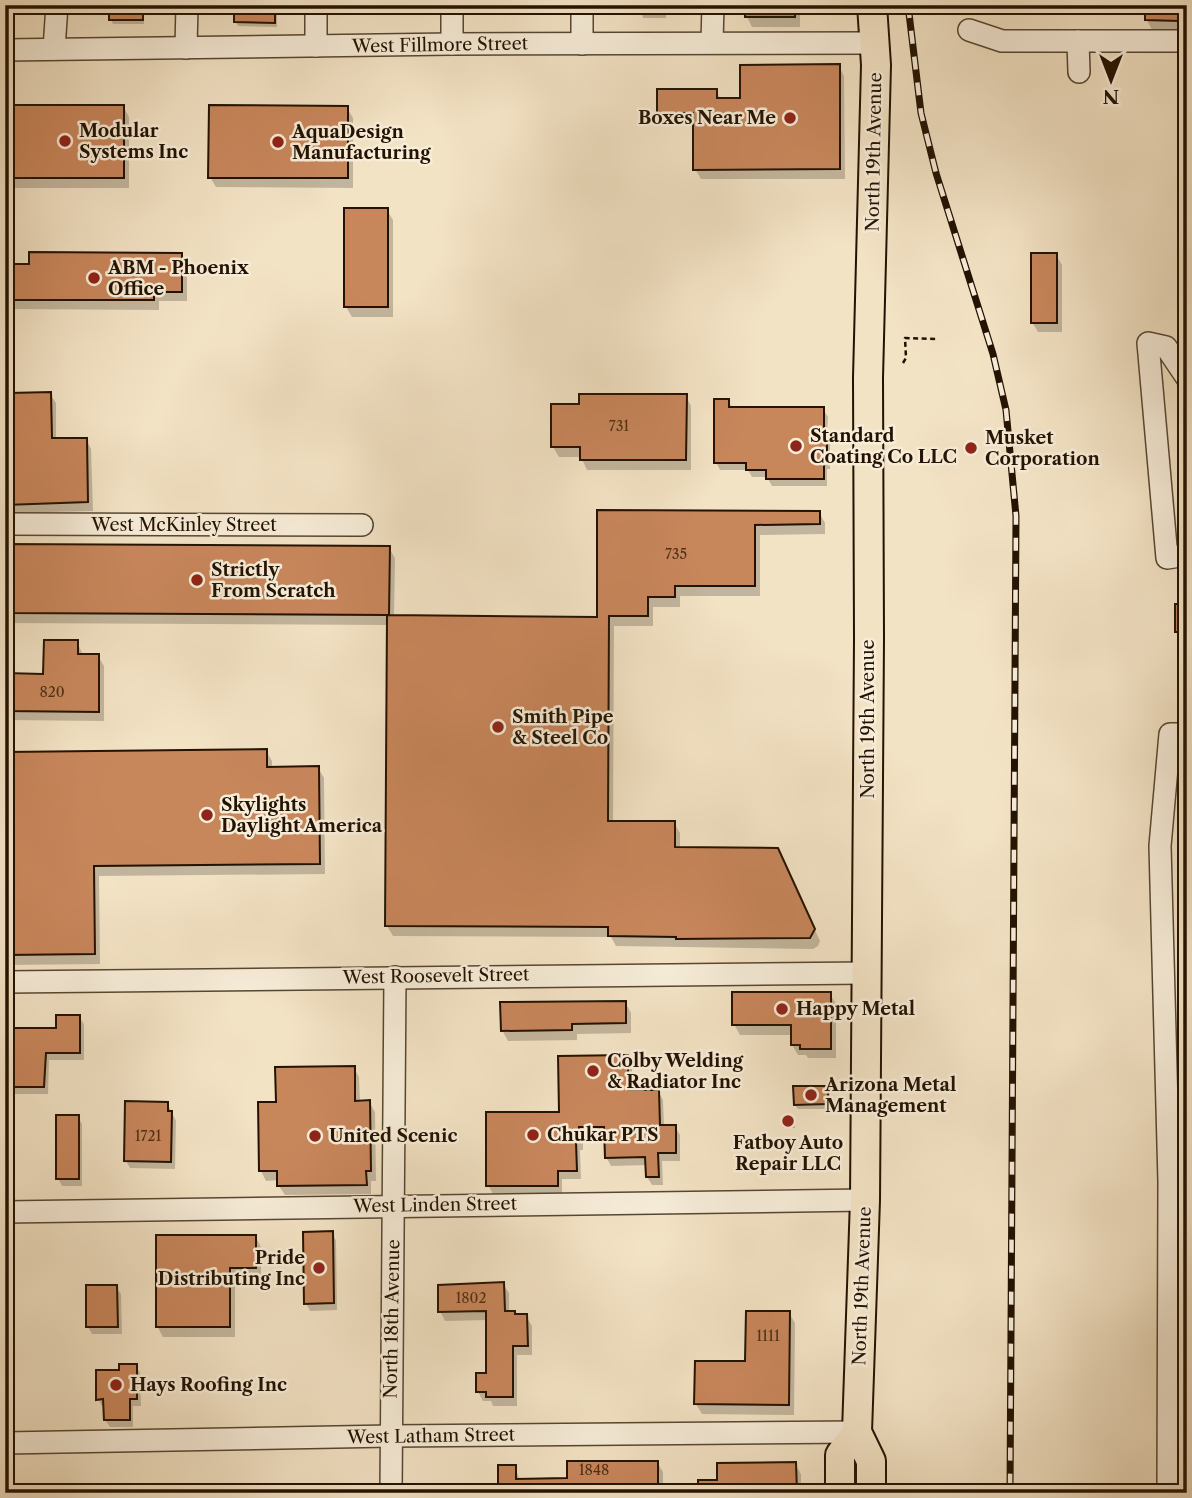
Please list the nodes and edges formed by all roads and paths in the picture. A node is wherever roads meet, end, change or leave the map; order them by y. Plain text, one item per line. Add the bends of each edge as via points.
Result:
1 (57, 5) edge
2 (187, 5) edge
3 (316, 5) edge
4 (452, 5) edge
5 (582, 5) edge
6 (713, 5) edge
7 (872, 5) edge
8 (969, 30) dead end
9 (1078, 41) junction
10 (1187, 41) edge
11 (712, 42) junction
12 (874, 43) junction
13 (452, 44) junction
14 (582, 44) junction
15 (316, 46) junction
16 (186, 48) junction
17 (54, 49) junction
18 (5, 50) edge
19 (1079, 72) dead end
20 (936, 339) dead end
21 (903, 363) dead end
22 (1187, 378) edge
23 (5, 524) edge
24 (362, 525) dead end
25 (1187, 555) edge
26 (1187, 734) edge
27 (867, 973) junction
28 (396, 977) junction
29 (5, 982) edge
30 (865, 1200) junction
31 (394, 1205) junction
32 (5, 1212) edge
33 (856, 1432) junction
34 (391, 1436) junction
35 (5, 1443) edge
36 (391, 1493) edge
37 (840, 1493) edge
38 (871, 1493) edge
39 (1168, 1493) edge

1 - 17 street
2 - 16 street
3 - 15 street
4 - 13 street
5 - 14 street
6 - 11 street
7 - 12 main road, North 19th Avenue
8 - 9 street via 1002,41
9 - 10 street
9 - 19 street
11 - 12 street, West Fillmore Street
11 - 14 street, West Fillmore Street
12 - 27 main road, North 19th Avenue
13 - 14 street, West Fillmore Street
13 - 15 street, West Fillmore Street
15 - 16 street, West Fillmore Street
16 - 17 street, West Fillmore Street
17 - 18 street, West Fillmore Street
20 - 21 path via 905,338
22 - 25 street via 1166,346 1148,343 1167,558
23 - 24 street, West McKinley Street
26 - 39 street via 1170,734 1160,846 1168,1182
27 - 28 street, West Roosevelt Street
27 - 30 main road, North 19th Avenue
28 - 29 street, West Roosevelt Street
28 - 31 street, North 18th Avenue
30 - 31 street, West Linden Street
30 - 33 main road, North 19th Avenue
31 - 32 street, West Linden Street
31 - 34 street, North 18th Avenue
33 - 34 street, West Latham Street
33 - 37 main road, North 19th Avenue via 840,1455
33 - 38 main road, North 19th Avenue via 872,1461
34 - 35 street, West Latham Street
34 - 36 street, North 18th Avenue

